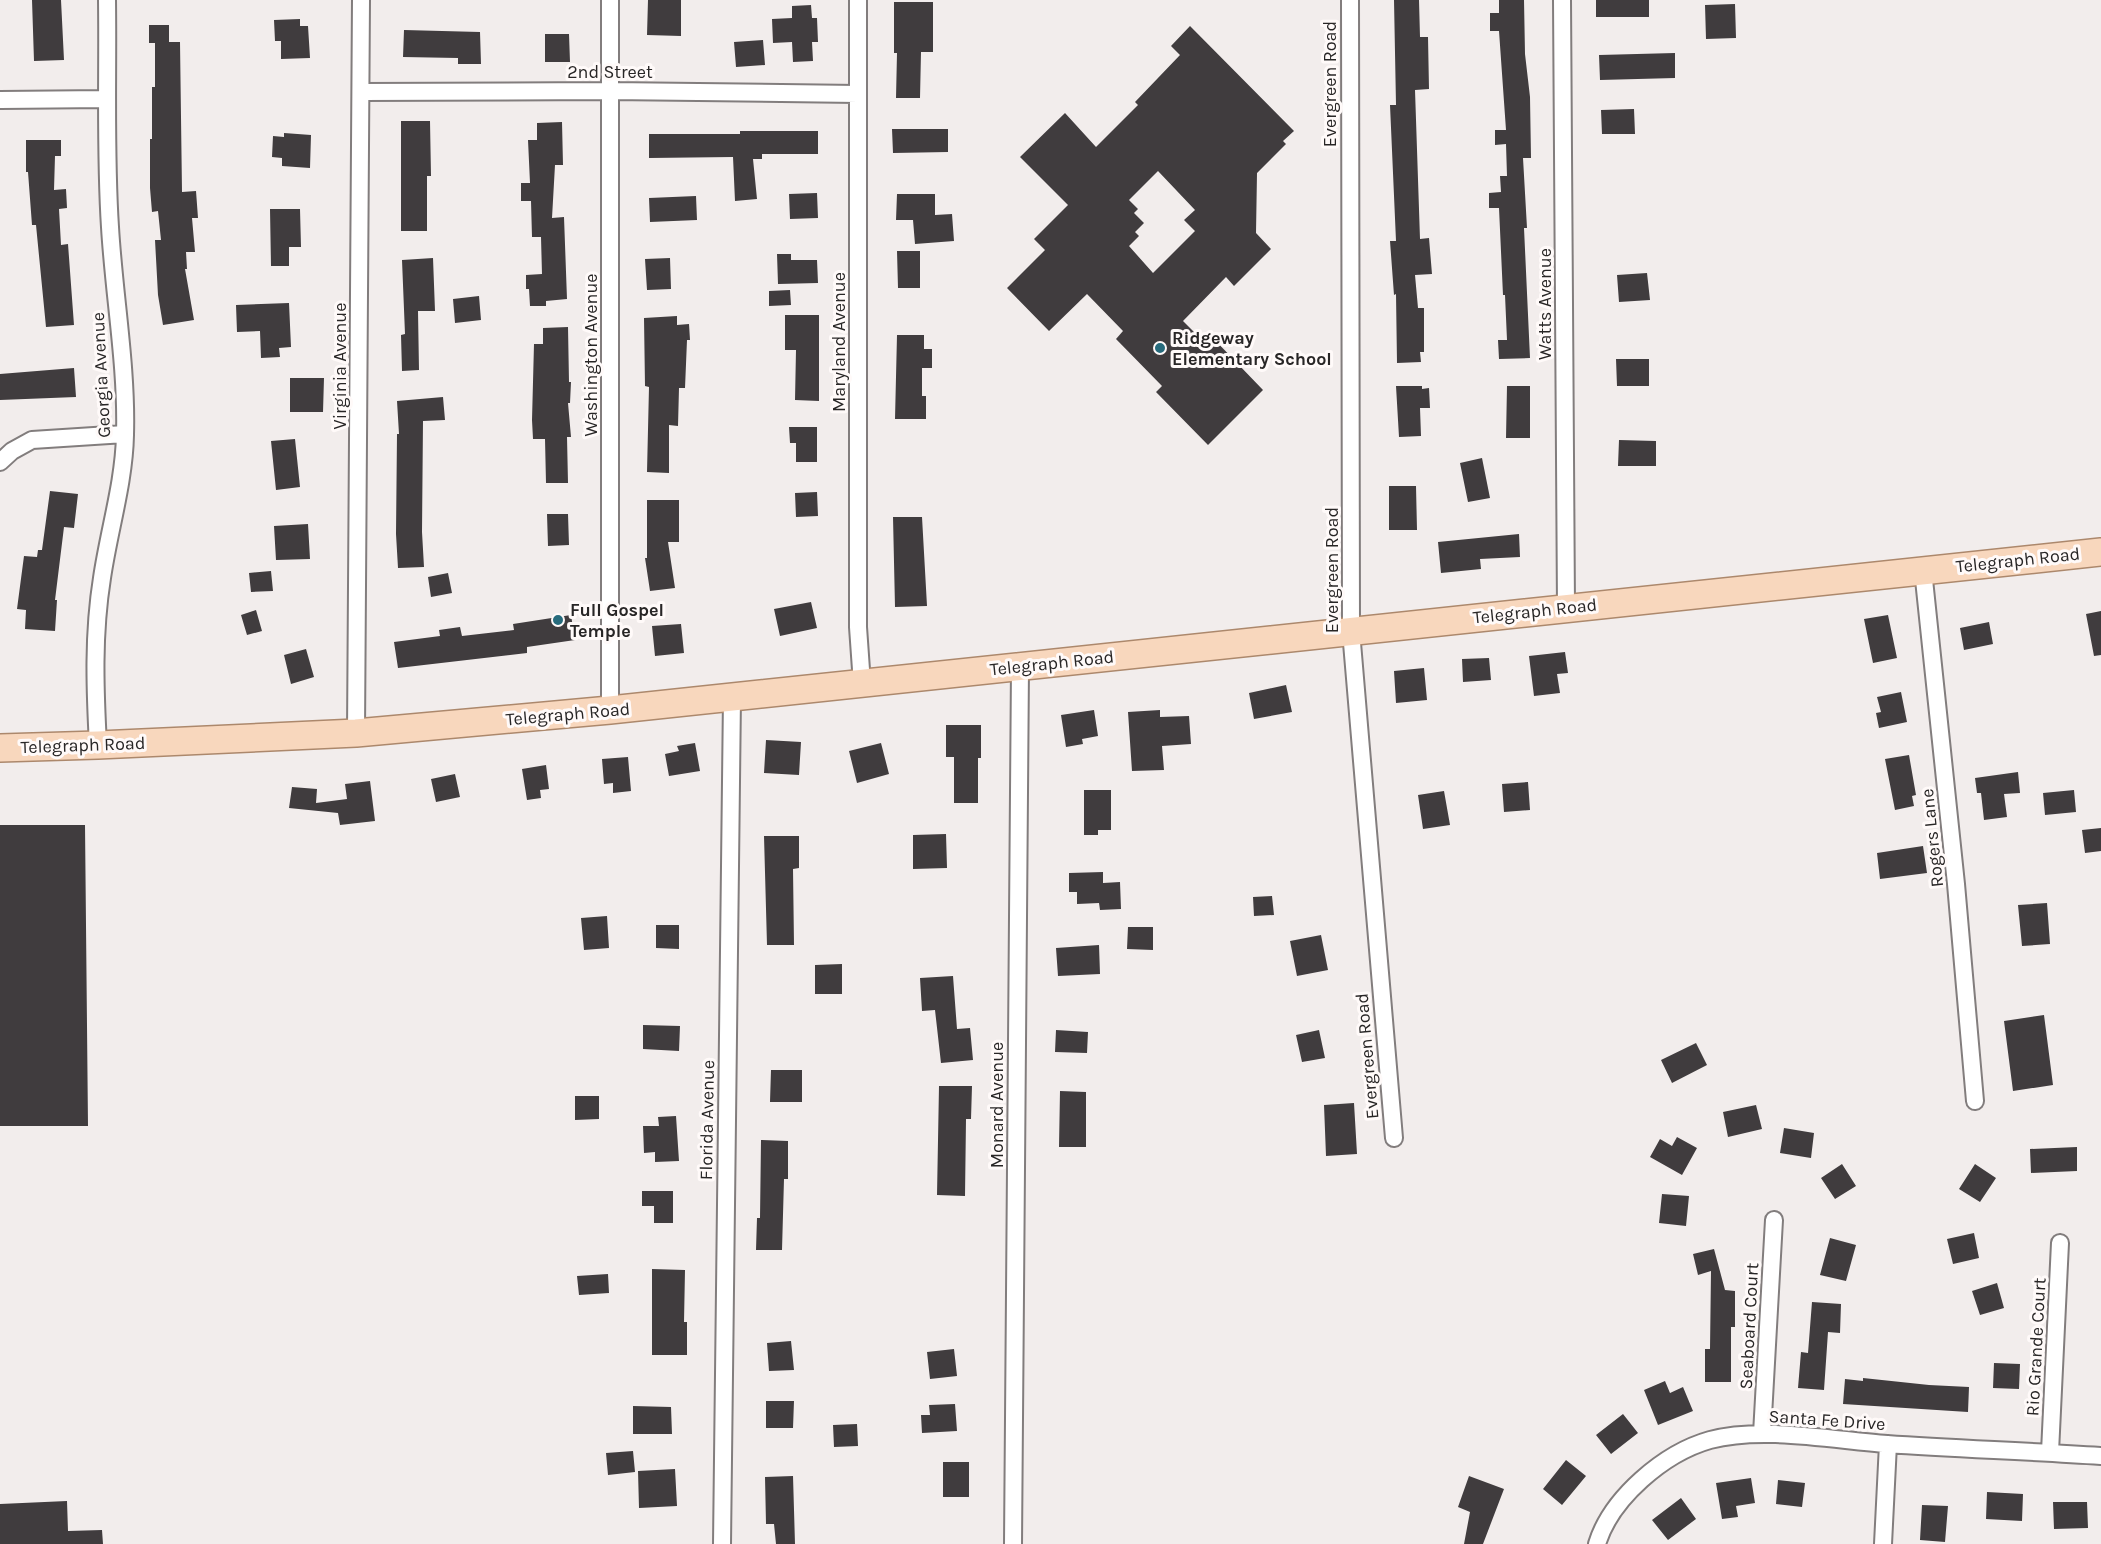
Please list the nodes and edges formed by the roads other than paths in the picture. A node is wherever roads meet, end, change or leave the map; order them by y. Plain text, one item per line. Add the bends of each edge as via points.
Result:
1 (107, 0) edge
2 (361, 0) edge
3 (610, 0) edge
4 (858, 0) edge
5 (1350, 0) edge
6 (1562, 0) edge
7 (610, 91) junction
8 (361, 92) junction
9 (858, 94) junction
10 (106, 99) junction
11 (0, 100) edge
12 (125, 434) junction
13 (0, 462) edge
14 (2101, 552) edge
15 (1923, 570) junction
16 (1566, 608) junction
17 (1352, 631) junction
18 (1020, 667) junction
19 (862, 684) junction
20 (732, 697) junction
21 (610, 710) junction
22 (356, 733) junction
23 (98, 746) junction
24 (0, 748) edge
25 (1974, 1101) dead end
26 (1394, 1138) dead end
27 (1774, 1220) dead end
28 (2060, 1243) dead end
29 (1762, 1434) junction
30 (1888, 1444) junction
31 (2050, 1452) junction
32 (2101, 1456) edge
33 (722, 1544) edge
34 (1013, 1544) edge
35 (1596, 1544) edge
36 (1883, 1544) edge

1 - 10 street, Georgia Avenue
2 - 8 street, Virginia Avenue
3 - 7 street, Washington Avenue
4 - 9 street, Maryland Avenue
5 - 17 street, Evergreen Road
6 - 16 street, Watts Avenue
7 - 8 street, 2nd Street
7 - 9 street, 2nd Street
7 - 21 street, Washington Avenue
8 - 22 street, Virginia Avenue
9 - 19 street, Maryland Avenue via 858,627
10 - 11 street
10 - 12 street, Georgia Avenue via 110,225
12 - 13 street via 32,440
12 - 23 street, Georgia Avenue via 97,626 94,673
14 - 15 main road, Telegraph Road
15 - 16 main road, Telegraph Road
15 - 25 street, Rogers Lane
16 - 17 main road, Telegraph Road
17 - 18 main road, Telegraph Road
17 - 26 street, Evergreen Road
18 - 19 main road, Telegraph Road
18 - 34 street, Monard Avenue
19 - 20 main road, Telegraph Road
20 - 21 main road, Telegraph Road
20 - 33 street, Florida Avenue
21 - 22 main road, Telegraph Road
22 - 23 main road, Telegraph Road
23 - 24 main road, Telegraph Road
27 - 29 street, Seaboard Court
28 - 31 street, Rio Grande Court
29 - 30 street, Santa Fe Drive
29 - 35 street, Santa Fe Drive via 1709,1441 1671,1456 1641,1480 1614,1510
30 - 31 street, Santa Fe Drive
30 - 36 street
31 - 32 street, Santa Fe Drive

